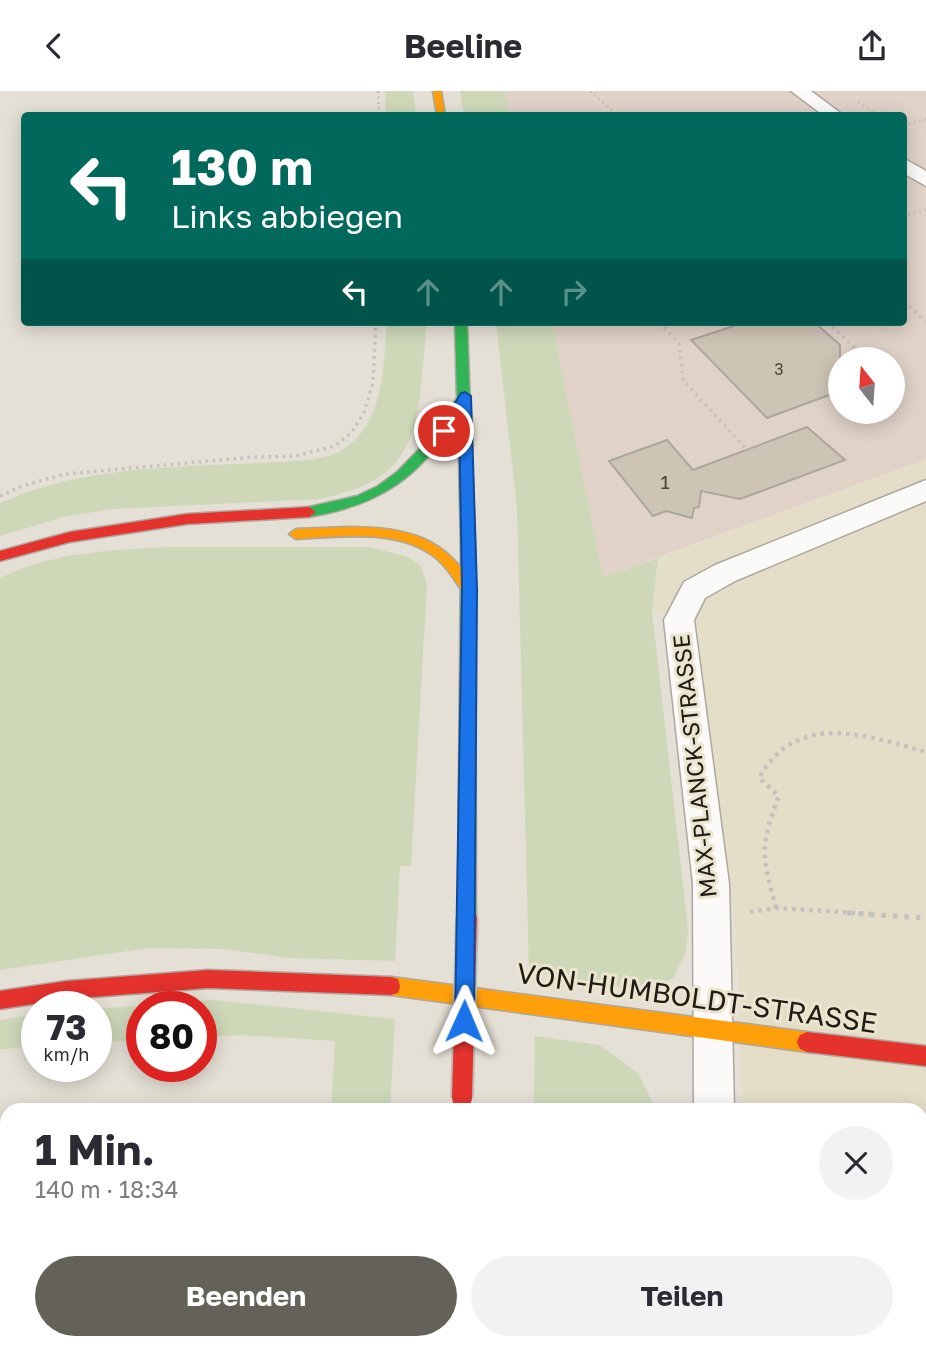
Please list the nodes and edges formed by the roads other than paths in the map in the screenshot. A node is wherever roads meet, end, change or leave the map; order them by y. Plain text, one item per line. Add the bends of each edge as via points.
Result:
1 (437, 91) edge
2 (800, 91) edge
3 (440, 112) edge
4 (830, 112) edge
5 (907, 167) edge
6 (926, 180) edge
7 (461, 326) edge
8 (465, 396) junction
9 (926, 490) edge
10 (105, 531) junction
11 (225, 533) dead end
12 (279, 534) dead end
13 (0, 556) edge
14 (469, 590) junction
15 (0, 1000) edge
16 (712, 1030) junction
17 (926, 1056) edge
18 (462, 1103) edge
19 (714, 1103) edge

1 - 3 main road
2 - 4 street
5 - 6 street
7 - 8 main road
8 - 10 main road via 444,431 404,477 351,506 322,512 214,516
8 - 14 main road
9 - 16 street, MAX-PLANCK-STRASSE via 725,573 694,590 679,620 711,884
10 - 11 main road
10 - 13 main road
12 - 14 main road via 404,537 431,546
14 - 18 main road, bridge
15 - 16 main road, VON-HUMBOLDT-STRASSE via 208,979 405,987
16 - 17 main road, VON-HUMBOLDT-STRASSE
16 - 19 street, MAX-PLANCK-STRASSE

